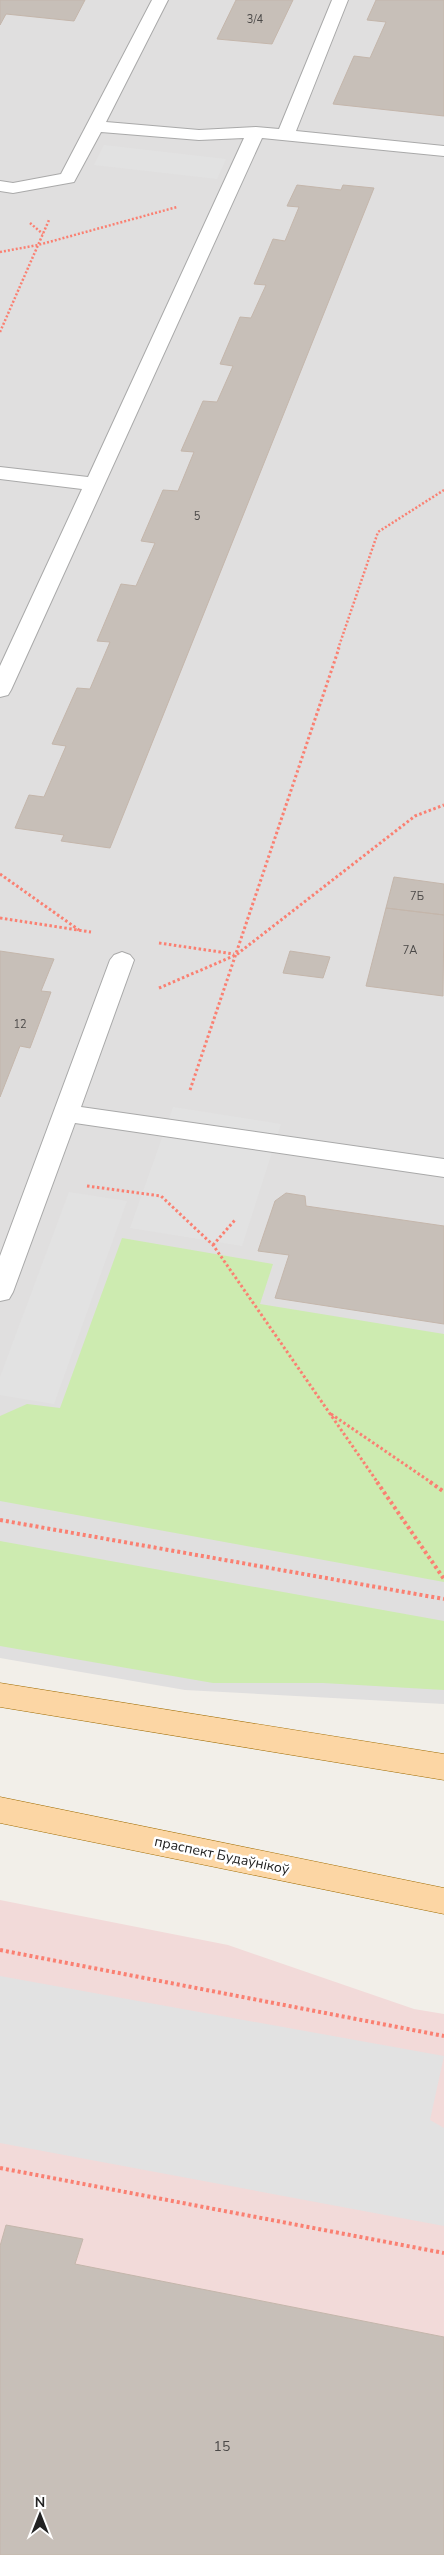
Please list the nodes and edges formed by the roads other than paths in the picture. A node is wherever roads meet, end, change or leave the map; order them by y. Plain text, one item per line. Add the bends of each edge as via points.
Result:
1 (160, 0) edge
2 (340, 0) edge
3 (93, 126) junction
4 (256, 132) junction
5 (285, 135) junction
6 (444, 151) edge
7 (0, 186) edge
8 (0, 473) edge
9 (94, 484) junction
10 (0, 690) edge
11 (122, 960) road end
12 (66, 1113) junction
13 (444, 1168) edge
14 (0, 1292) edge
15 (0, 1696) edge
16 (444, 1767) edge
17 (0, 1810) edge
18 (444, 1901) edge

1 - 3 lane
2 - 5 lane
3 - 4 lane via 199,135
3 - 7 lane via 68,178 13,188
4 - 5 lane
4 - 9 lane
5 - 6 lane
8 - 9 lane
9 - 10 lane
11 - 12 lane
12 - 13 lane
12 - 14 lane
15 - 16 main road
17 - 18 main road, праспект Будаўнікоў

